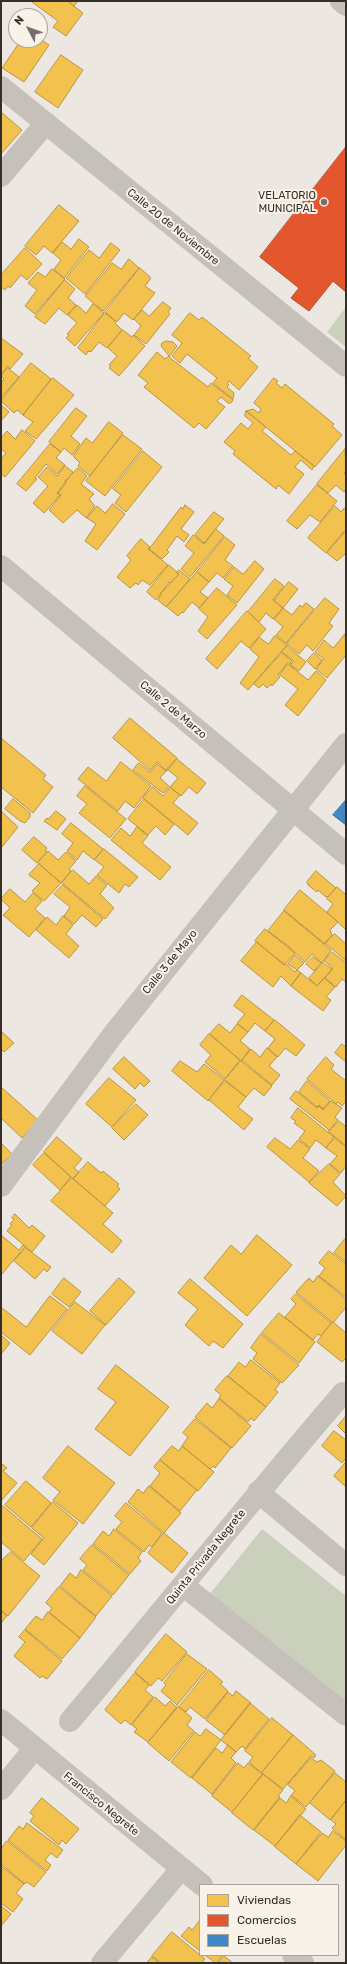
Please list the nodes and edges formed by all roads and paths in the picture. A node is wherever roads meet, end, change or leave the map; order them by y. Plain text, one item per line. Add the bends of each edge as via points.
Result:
1 (341, 1) edge
2 (346, 5) edge
3 (1, 87) edge
4 (46, 123) junction
5 (1, 176) edge
6 (346, 366) edge
7 (1, 566) edge
8 (346, 744) edge
9 (292, 810) junction
10 (346, 854) edge
11 (1, 1186) edge
12 (343, 1393) dead end
13 (258, 1492) junction
14 (346, 1565) edge
15 (184, 1586) junction
16 (346, 1715) edge
17 (1, 1720) edge
18 (70, 1721) dead end
19 (34, 1749) junction
20 (1, 1789) edge
21 (181, 1869) junction
22 (201, 1884) edge
23 (294, 1956) edge
24 (102, 1963) edge
25 (303, 1963) edge

1 - 2 street
3 - 4 street, Calle 20 de Noviembre
4 - 5 street
4 - 6 street, Calle 20 de Noviembre
7 - 9 street, Calle 2 de Marzo
8 - 9 street, Calle 3 de Mayo
9 - 10 street, Calle 2 de Marzo
9 - 11 street, Calle 3 de Mayo via 112,1036
12 - 13 street, Quinta Privada Negrete
13 - 14 street
13 - 15 street, Quinta Privada Negrete
15 - 16 street
15 - 18 street, Quinta Privada Negrete
17 - 19 street, Francisco Negrete
19 - 20 street
19 - 21 street, Francisco Negrete
21 - 22 street, Francisco Negrete
21 - 24 street
23 - 25 street

